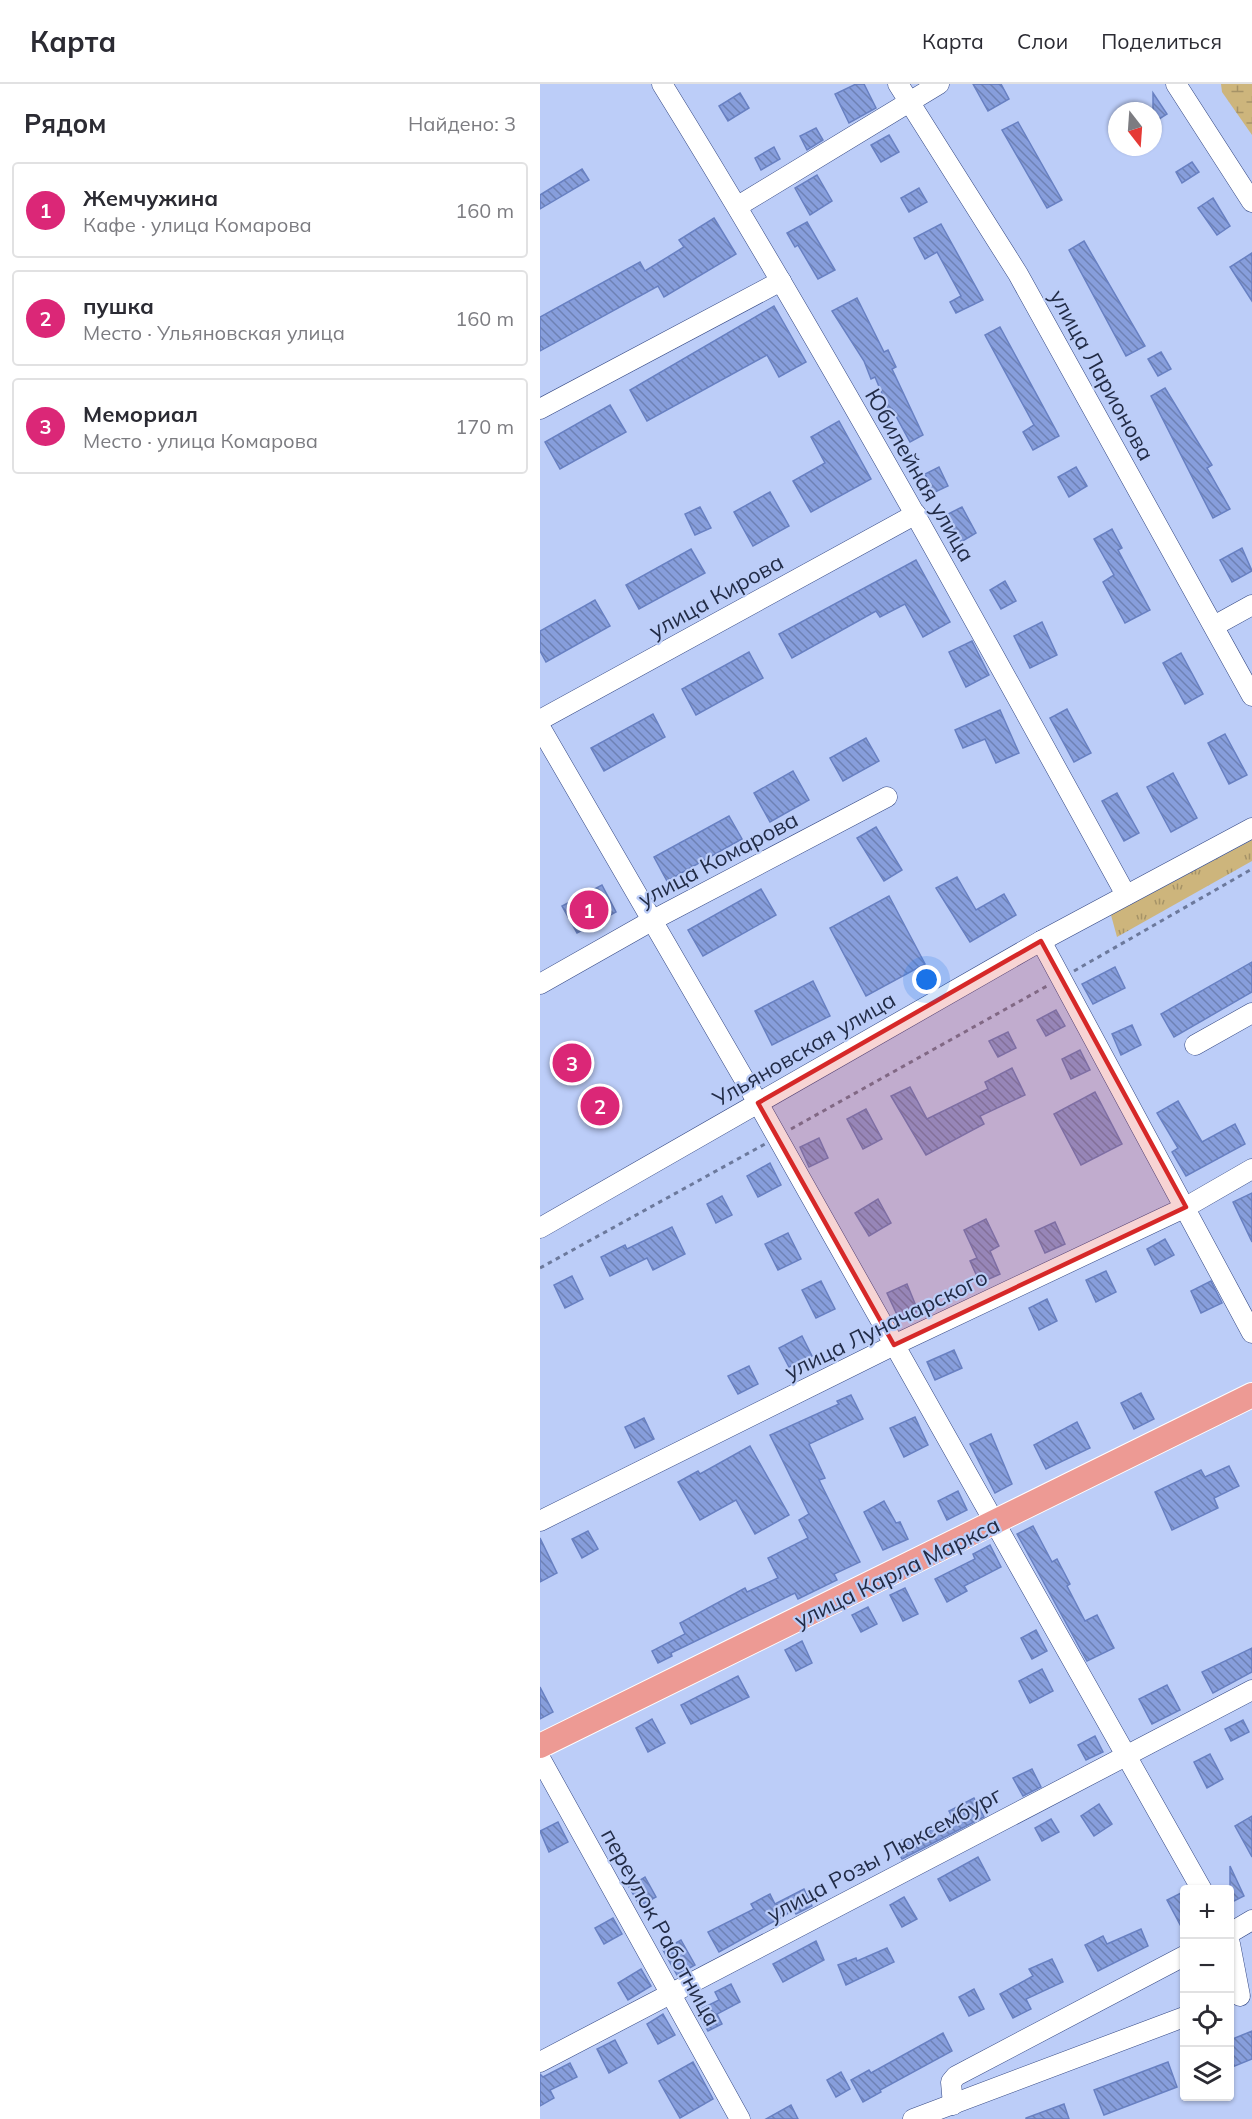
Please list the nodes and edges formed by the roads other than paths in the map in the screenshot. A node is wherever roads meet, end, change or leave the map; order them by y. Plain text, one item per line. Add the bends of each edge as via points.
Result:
1 (662, 84) edge
2 (939, 84) edge
3 (1176, 84) edge
4 (903, 93) edge
5 (1252, 202) edge
6 (738, 206) junction
7 (781, 281) junction
8 (540, 409) edge
9 (916, 514) junction
10 (1252, 604) edge
11 (1214, 626) junction
12 (1252, 696) edge
13 (540, 720) edge
14 (540, 727) edge
15 (887, 797) dead end
16 (1252, 828) edge
17 (1126, 895) junction
18 (653, 920) junction
19 (1041, 941) junction
20 (540, 984) edge
21 (1252, 1013) edge
22 (1196, 1045) dead end
23 (758, 1103) junction
24 (1252, 1168) edge
25 (1186, 1207) junction
26 (540, 1228) edge
27 (1252, 1333) edge
28 (894, 1345) junction
29 (1252, 1395) edge
30 (540, 1521) edge
31 (994, 1524) junction
32 (1252, 1690) edge
33 (540, 1746) edge
34 (1126, 1755) junction
35 (540, 1758) edge
36 (1199, 1885) edge
37 (1252, 1920) edge
38 (1234, 1931) edge
39 (1180, 1959) edge
40 (1234, 1963) edge
41 (670, 1992) junction
42 (1241, 1995) edge
43 (1180, 2019) edge
44 (540, 2062) edge
45 (953, 2105) junction
46 (740, 2119) edge
47 (913, 2119) edge

1 - 6 street, Юбилейная улица
2 - 4 street
3 - 5 street
4 - 6 street
4 - 11 street, улица Ларионова via 1018,274
6 - 7 street, Юбилейная улица
7 - 8 street
7 - 9 street, Юбилейная улица
9 - 13 street, улица Кирова
9 - 17 street, Юбилейная улица
10 - 11 street
11 - 12 street, улица Ларионова
14 - 18 street
15 - 18 street, улица Комарова
16 - 17 street, Ульяновская улица
17 - 19 street, Ульяновская улица
18 - 20 street, улица Комарова
18 - 23 street
19 - 23 street, Ульяновская улица
19 - 25 street
21 - 22 street
23 - 26 street, Ульяновская улица
23 - 28 street
24 - 25 street, улица Луначарского
25 - 27 street
25 - 28 street, улица Луначарского
28 - 30 street, улица Луначарского
28 - 31 street
29 - 31 main road, улица Карла Маркса
31 - 33 main road, улица Карла Маркса
31 - 34 street
32 - 34 street, улица Розы Люксембург
34 - 36 street
34 - 41 street, улица Розы Люксембург
35 - 41 street, переулок Работница
37 - 38 street
39 - 45 street via 956,2076 951,2082
40 - 42 street
41 - 44 street, улица Розы Люксембург
41 - 46 street, переулок Работница
43 - 45 street
45 - 47 street

